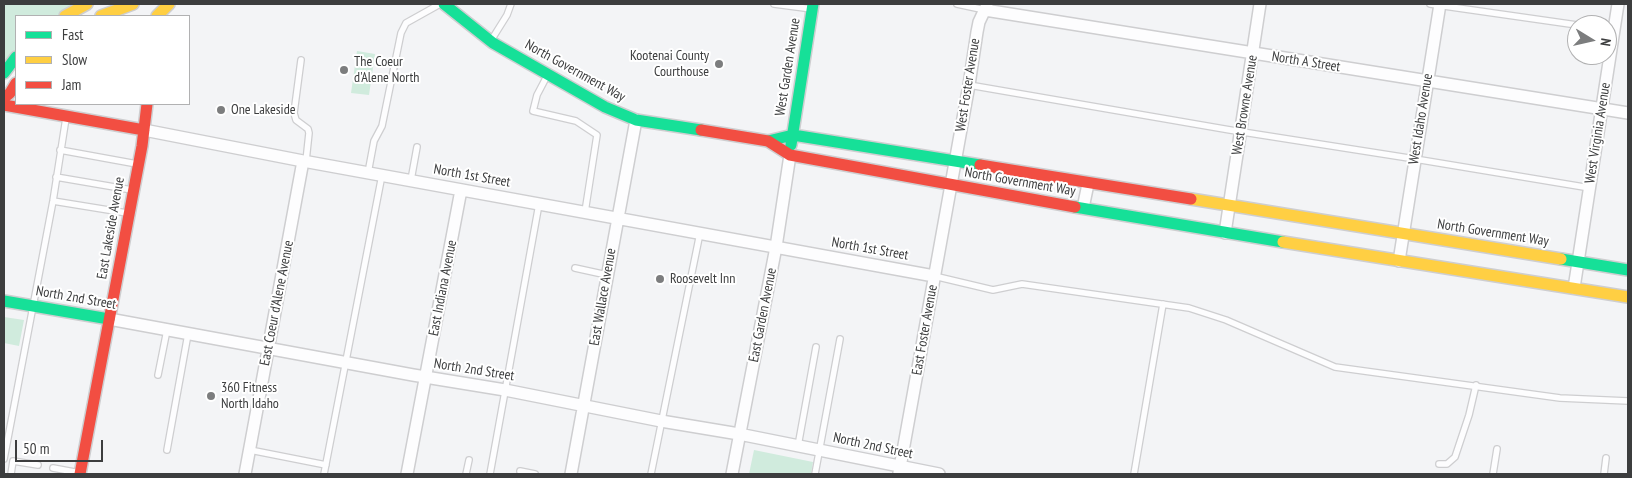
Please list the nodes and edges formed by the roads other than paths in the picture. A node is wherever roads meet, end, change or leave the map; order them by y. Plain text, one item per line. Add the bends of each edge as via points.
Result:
1 (87, 4) edge
2 (169, 4) edge
3 (440, 4) edge
4 (444, 4) edge
5 (460, 4) edge
6 (511, 4) edge
7 (774, 4) edge
8 (957, 4) edge
9 (1260, 4) edge
10 (1436, 4) edge
11 (812, 6) edge
12 (986, 7) edge
13 (126, 8) edge
14 (67, 15) edge
15 (104, 15) edge
16 (158, 15) edge
17 (465, 21) junction
18 (1567, 24) edge
19 (491, 42) junction
20 (1252, 54) junction
21 (15, 58) edge
22 (301, 60) dead end
23 (1606, 65) edge
24 (4, 73) edge
25 (548, 74) junction
26 (1428, 81) junction
27 (15, 85) edge
28 (969, 85) junction
29 (4, 98) edge
30 (4, 105) edge
31 (146, 105) edge
32 (1601, 108) junction
33 (1628, 113) edge
34 (67, 116) junction
35 (636, 120) junction
36 (144, 130) junction
37 (1240, 132) junction
38 (793, 135) junction
39 (768, 141) junction
40 (417, 147) dead end
41 (60, 150) junction
42 (790, 155) junction
43 (1415, 158) junction
44 (956, 160) junction
45 (305, 161) junction
46 (138, 165) junction
47 (368, 173) junction
48 (382, 175) junction
49 (56, 177) junction
50 (410, 180) junction
51 (1088, 184) junction
52 (951, 185) junction
53 (1590, 188) junction
54 (133, 190) junction
55 (461, 190) junction
56 (53, 200) junction
57 (539, 204) junction
58 (1229, 206) junction
59 (1084, 208) junction
60 (585, 212) junction
61 (129, 214) junction
62 (618, 218) junction
63 (700, 233) junction
64 (1225, 233) junction
65 (1403, 234) junction
66 (776, 247) junction
67 (1399, 261) junction
68 (1578, 262) junction
69 (575, 268) dead end
70 (1628, 270) edge
71 (608, 275) junction
72 (934, 276) junction
73 (1574, 288) junction
74 (1628, 297) edge
75 (4, 301) edge
76 (1163, 304) junction
77 (33, 306) junction
78 (109, 319) junction
79 (166, 330) junction
80 (188, 334) junction
81 (840, 339) dead end
82 (816, 346) dead end
83 (269, 348) junction
84 (346, 362) junction
85 (158, 375) dead end
86 (426, 377) junction
87 (1476, 386) junction
88 (505, 390) junction
89 (1628, 401) edge
90 (584, 405) junction
91 (661, 420) junction
92 (739, 434) junction
93 (798, 446) junction
94 (1497, 449) dead end
95 (167, 450) dead end
96 (250, 450) junction
97 (819, 450) junction
98 (1606, 458) dead end
99 (4, 459) edge
100 (469, 460) dead end
101 (1439, 464) dead end
102 (38, 465) dead end
103 (326, 465) junction
104 (52, 468) dead end
105 (899, 471) edge
106 (520, 472) dead end
107 (80, 473) edge
108 (11, 474) edge
109 (245, 474) edge
110 (324, 474) edge
111 (407, 474) edge
112 (466, 474) edge
113 (490, 474) edge
114 (535, 474) edge
115 (570, 474) edge
116 (651, 474) edge
117 (732, 474) edge
118 (815, 474) edge
119 (939, 474) edge
120 (1134, 474) edge
121 (1493, 474) edge
122 (1604, 474) edge

1 - 14 main road
2 - 16 main road
3 - 47 lane via 406,22 401,33 382,126 374,141
4 - 17 main road, North Government Way
5 - 17 main road
6 - 19 lane
7 - 11 lane
8 - 12 lane
9 - 20 street, West Browne Avenue
10 - 18 lane
10 - 26 street, West Idaho Avenue
11 - 38 main road, West Garden Avenue
12 - 20 street, North A Street
12 - 28 street, West Foster Avenue via 979,22
13 - 15 main road
17 - 19 main road, North Government Way
19 - 25 main road, North Government Way
20 - 26 street, North A Street
20 - 37 street, West Browne Avenue
21 - 24 main road
22 - 45 lane via 294,113 296,120 309,133
23 - 32 street, West Virginia Avenue
25 - 35 main road, North Government Way via 605,107
25 - 60 lane via 533,111 576,121 597,135
26 - 32 street, North A Street
26 - 43 street, West Idaho Avenue
27 - 29 main road
28 - 37 lane
28 - 44 street, West Foster Avenue
30 - 34 main road, North 1st Street
31 - 36 main road, East Lakeside Avenue
32 - 33 street, North A Street
32 - 53 street, West Virginia Avenue
34 - 36 main road, North 1st Street
34 - 41 lane
35 - 39 main road, North Government Way
35 - 62 street, East Wallace Avenue
36 - 45 street, North 1st Street
36 - 46 main road, East Lakeside Avenue
37 - 43 lane
37 - 58 street, West Browne Avenue
38 - 39 main road, North Government Way
38 - 42 main road, West Garden Avenue
38 - 44 main road, North Government Way
39 - 42 main road, North Government Way
40 - 50 lane
41 - 46 lane
41 - 49 lane
42 - 52 main road, North Government Way
42 - 66 street, East Garden Avenue
43 - 53 lane
43 - 65 street, West Idaho Avenue
44 - 51 main road, North Government Way
44 - 52 street, North Government Way
45 - 47 street, North 1st Street
45 - 83 street, East Coeur d'Alene Avenue
46 - 54 main road, East Lakeside Avenue
47 - 48 street, North 1st Street
48 - 50 street, North 1st Street
48 - 84 lane
49 - 54 lane
49 - 56 lane
50 - 55 street, North 1st Street
51 - 58 main road, North Government Way
51 - 59 street, North Government Way
52 - 59 main road, North Government Way
52 - 72 street, East Foster Avenue
53 - 68 street, West Virginia Avenue
54 - 61 main road, East Lakeside Avenue
55 - 57 street, North 1st Street
55 - 86 street, East Indiana Avenue
56 - 61 lane
56 - 77 lane
57 - 60 street, North 1st Street
57 - 88 lane
58 - 64 street
58 - 65 main road, North Government Way
59 - 64 main road, North Government Way
60 - 62 street, North 1st Street
61 - 78 main road, East Lakeside Avenue
62 - 63 street, North 1st Street
62 - 71 street, East Wallace Avenue
63 - 66 street, North 1st Street
63 - 91 lane
64 - 67 main road, North Government Way
65 - 67 street
65 - 68 main road, North Government Way
66 - 72 street, North 1st Street
66 - 92 street, East Garden Avenue
67 - 73 main road, North Government Way
68 - 70 main road, North Government Way
68 - 73 street
69 - 71 lane
71 - 90 street, East Wallace Avenue
72 - 76 lane via 993,290 1022,284
72 - 105 street, East Foster Avenue
73 - 74 main road, North Government Way
75 - 77 main road, North 2nd Street
76 - 87 lane via 1202,312 1335,367
76 - 120 lane
77 - 78 main road, North 2nd Street
77 - 99 lane
78 - 79 street, North 2nd Street
78 - 107 main road, East Lakeside Avenue
79 - 80 street, North 2nd Street
79 - 85 lane
80 - 83 street, North 2nd Street
80 - 95 lane
81 - 97 lane
82 - 93 lane
83 - 84 street, North 2nd Street
83 - 96 street, East Coeur d'Alene Avenue
84 - 86 street, North 2nd Street
84 - 103 lane
86 - 88 street, North 2nd Street
86 - 111 street, East Indiana Avenue
87 - 89 lane via 1560,398
87 - 101 lane via 1455,457 1448,464
88 - 90 street, North 2nd Street
88 - 113 lane
90 - 91 street, North 2nd Street
90 - 115 street, East Wallace Avenue
91 - 92 street, North 2nd Street
91 - 116 lane
92 - 93 street, North 2nd Street
92 - 117 street, East Garden Avenue
93 - 97 street, North 2nd Street
94 - 121 lane
96 - 103 lane
96 - 109 street, East Coeur d'Alene Avenue
97 - 105 street, North 2nd Street
97 - 118 lane
98 - 122 lane
100 - 112 lane
102 - 108 lane via 14,461
103 - 110 lane
104 - 107 lane
105 - 119 street, North 2nd Street
106 - 114 lane

